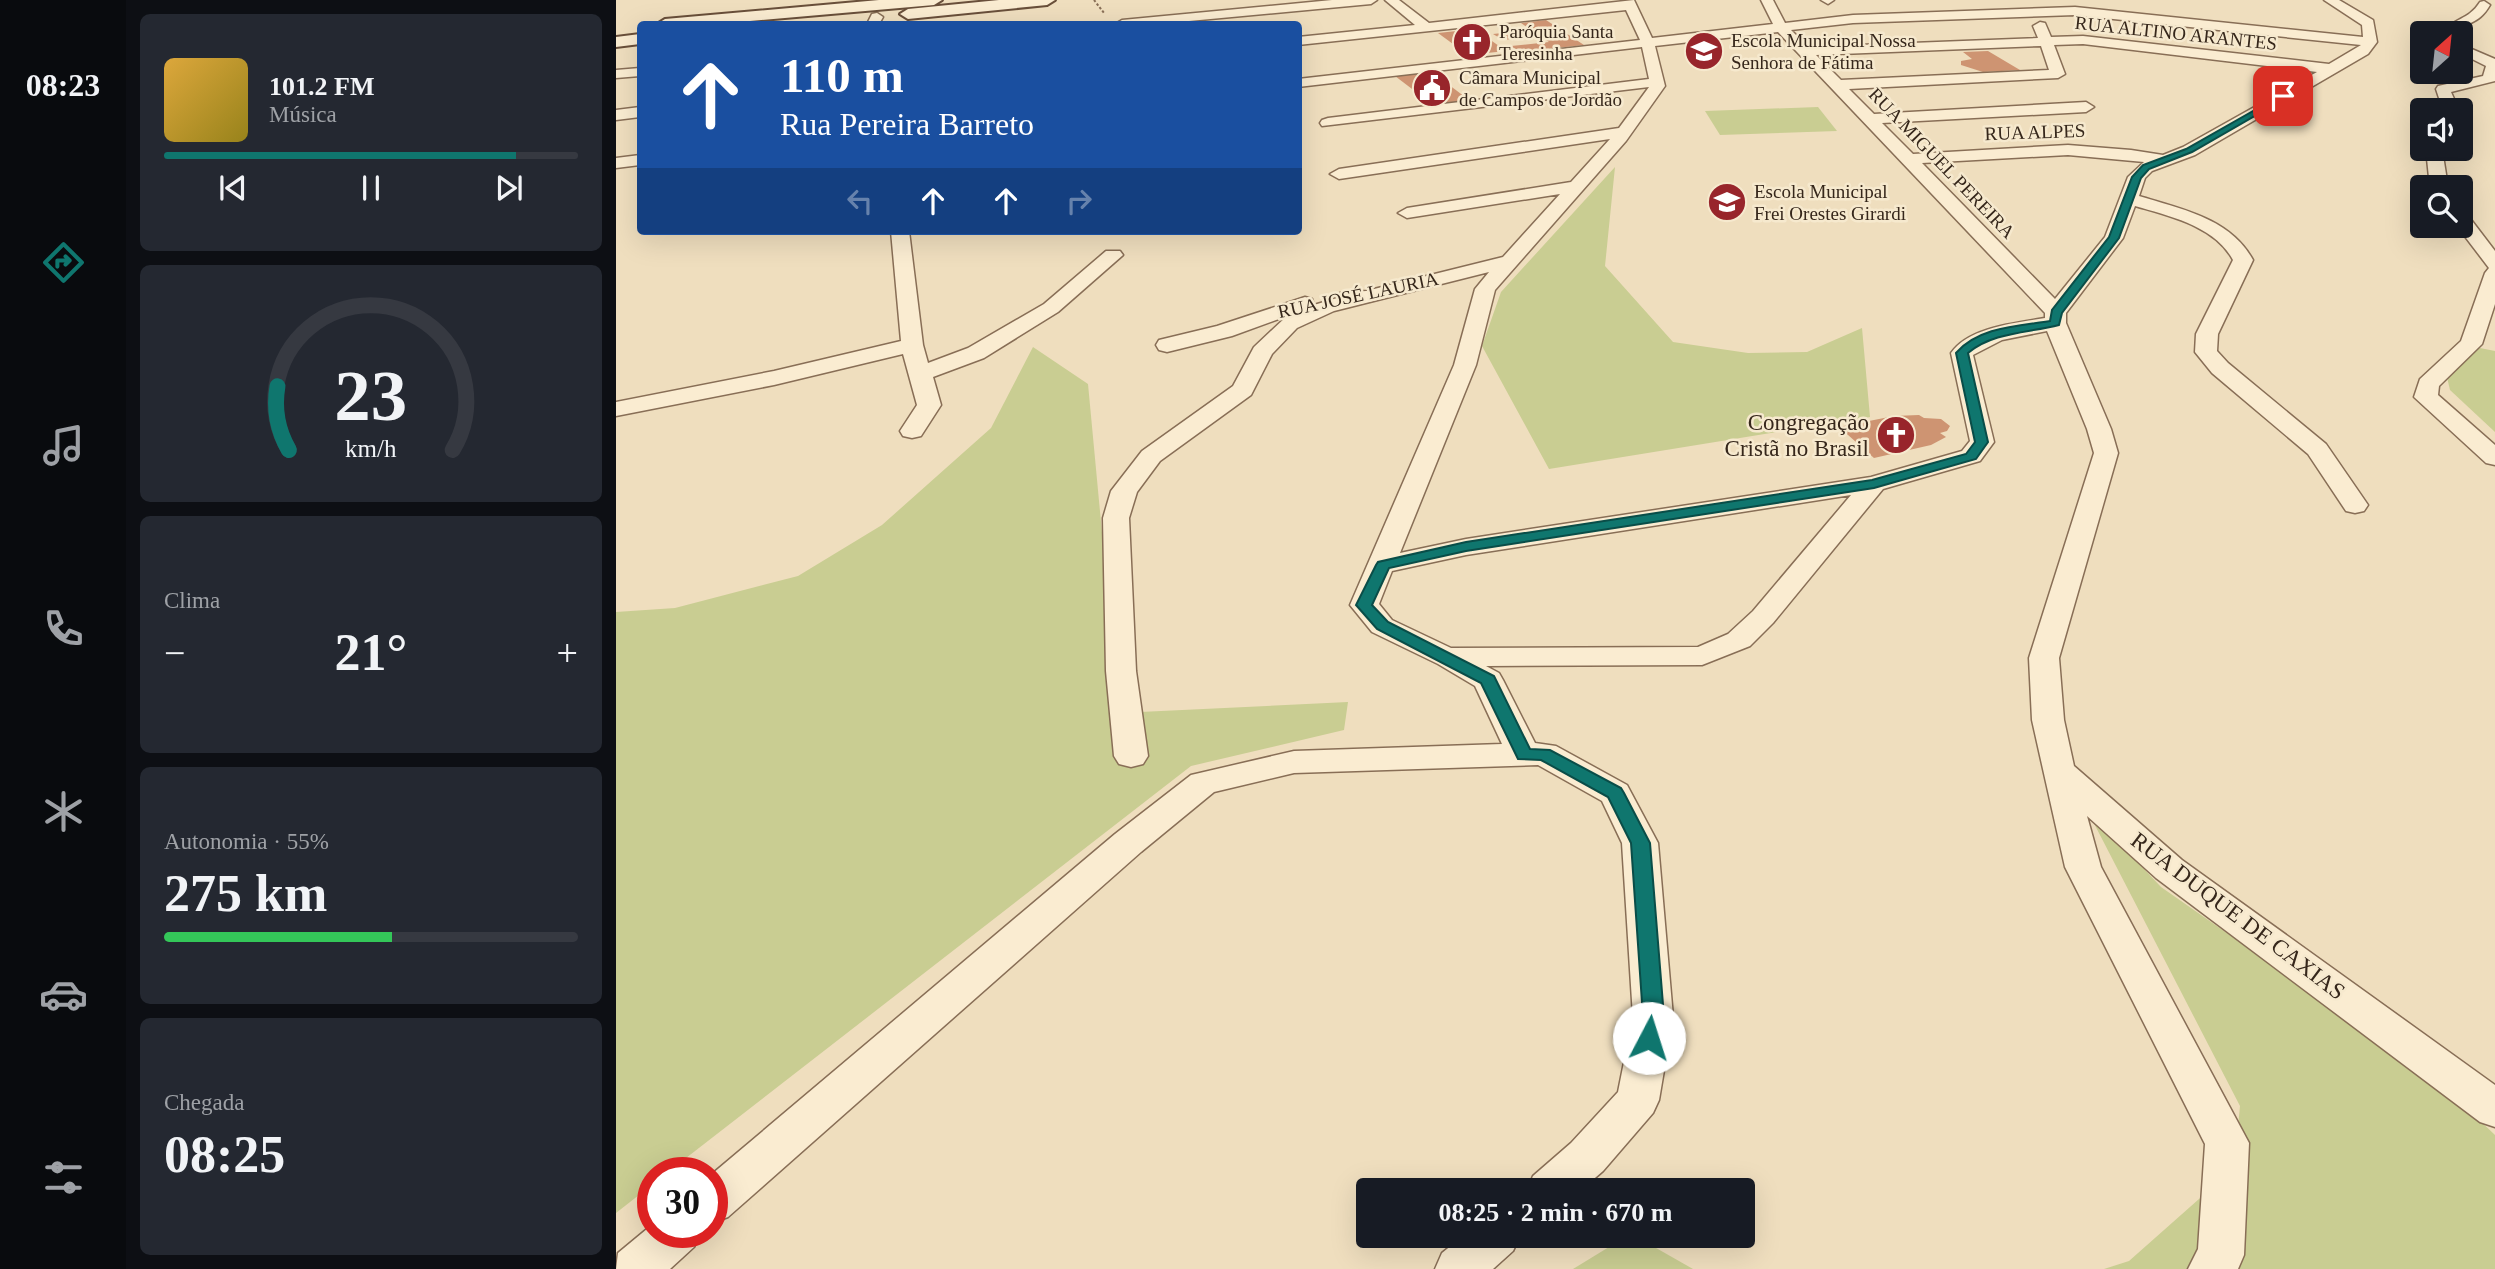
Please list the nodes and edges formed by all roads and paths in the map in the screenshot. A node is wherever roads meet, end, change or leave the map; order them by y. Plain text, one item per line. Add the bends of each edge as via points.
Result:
1 (934, 0) edge
2 (1047, 0) edge
3 (1234, 0) edge
4 (1371, 0) edge
5 (1391, 0) edge
6 (1767, 0) edge
7 (1828, 0) edge
8 (2086, 0) edge
9 (2330, 0) edge
10 (1629, 3) edge
11 (2484, 5) edge
12 (872, 12) edge
13 (853, 13) junction
14 (1245, 13) junction
15 (2034, 13) junction
16 (2112, 13) junction
17 (1853, 19) junction
18 (716, 21) edge
19 (811, 21) edge
20 (1156, 21) edge
21 (2466, 21) edge
22 (1780, 26) junction
23 (637, 27) edge
24 (1420, 28) junction
25 (616, 29) edge
26 (1394, 30) junction
27 (637, 39) edge
28 (1302, 41) edge
29 (1647, 41) junction
30 (616, 42) edge
31 (2048, 42) junction
32 (2370, 42) junction
33 (1805, 51) junction
34 (2473, 54) edge
35 (1460, 63) junction
36 (1438, 66) junction
37 (2332, 69) junction
38 (637, 72) edge
39 (616, 74) edge
40 (1657, 82) junction
41 (2473, 82) edge
42 (1302, 83) edge
43 (2466, 84) edge
44 (1838, 85) junction
45 (2446, 98) edge
46 (2086, 107) dead end
47 (637, 112) edge
48 (616, 115) edge
49 (1870, 119) junction
50 (1328, 123) dead end
51 (1624, 132) junction
52 (1908, 159) junction
53 (637, 160) edge
54 (2162, 160) junction
55 (616, 163) edge
56 (1339, 174) dead end
57 (1577, 186) junction
58 (2127, 198) junction
59 (1407, 213) dead end
60 (2473, 234) edge
61 (900, 235) edge
62 (1113, 255) dead end
63 (1511, 261) junction
64 (2495, 264) edge
65 (2495, 273) edge
66 (1366, 297) junction
67 (2056, 318) junction
68 (912, 345) junction
69 (1167, 345) dead end
70 (921, 374) junction
71 (616, 409) edge
72 (912, 432) dead end
73 (2495, 457) edge
74 (1874, 484) junction
75 (2355, 505) dead end
76 (1383, 565) junction
77 (1446, 657) junction
78 (1524, 755) junction
79 (1131, 756) dead end
80 (2058, 771) junction
81 (2495, 1108) edge
82 (1563, 1178) edge
83 (728, 1188) edge
84 (659, 1248) edge
85 (1483, 1248) edge
86 (635, 1269) edge
87 (1459, 1269) edge
88 (2212, 1269) edge

1 - 12 main road
2 - 12 main road
3 - 14 street
4 - 14 street
5 - 24 street
6 - 22 street, RUA MIGUEL PEREIRA
7 - 17 street
8 - 16 street
9 - 32 street via 2368,23
10 - 24 street
10 - 29 street
11 - 21 street via 2477,17
12 - 13 main road
13 - 18 main road
13 - 19 main road
14 - 20 street
15 - 16 street
15 - 17 street
15 - 31 street
16 - 32 street
17 - 22 street
22 - 29 street
22 - 33 street, RUA MIGUEL PEREIRA
23 - 25 main road
24 - 26 street
24 - 35 street
26 - 28 street
26 - 36 street
27 - 30 main road
29 - 35 street
29 - 40 street
31 - 33 street, RUA ALTINO ARANTES
31 - 37 street, RUA ALTINO ARANTES via 2083,40
31 - 44 street via 2058,74
32 - 37 street via 2364,51
33 - 44 street, RUA MIGUEL PEREIRA
34 - 41 street via 2494,64 2489,79
35 - 36 street
36 - 42 street
37 - 54 street via 2189,150
38 - 39 street
40 - 50 street
40 - 51 street
43 - 45 street via 2443,89
44 - 49 street, RUA MIGUEL PEREIRA
46 - 49 street
47 - 48 street
49 - 52 street, RUA MIGUEL PEREIRA
51 - 56 street
51 - 57 street
52 - 54 street, RUA ALPES via 2069,150
52 - 67 street, RUA MIGUEL PEREIRA
53 - 55 street
54 - 58 street via 2146,167
57 - 59 street
57 - 63 street
58 - 67 street via 2113,238
58 - 75 street via 2199,222 2239,247 2243,260 2207,334 2206,352 2317,449
60 - 64 street
61 - 68 street
62 - 70 street via 1040,314 976,354
63 - 66 street, RUA JOSÉ LAURIA
63 - 76 street via 1485,289 1465,365
65 - 73 street via 2471,344 2428,384 2426,397
66 - 69 street, RUA JOSÉ LAURIA via 1328,298 1289,307 1224,331
66 - 79 street via 1289,323 1262,352 1244,390 1151,456 1124,491 1116,518 1121,671
67 - 74 street via 1975,342 1962,353 1982,442 1971,456
67 - 80 street via 2106,453 2044,658 2048,720
68 - 70 street
68 - 71 street
70 - 72 street via 929,405
74 - 76 street via 1466,547
74 - 77 street via 1763,617 1739,640 1702,656
76 - 77 street via 1364,605 1382,626
77 - 78 street via 1488,680
78 - 82 street via 1544,754 1615,793 1640,843 1653,1017 1638,1100
78 - 83 street via 1294,762 1202,783
80 - 81 street, RUA DUQUE DE CAXIAS via 2169,869
80 - 88 street via 2083,867 2227,1143 2221,1255
84 - 86 street
85 - 87 street

